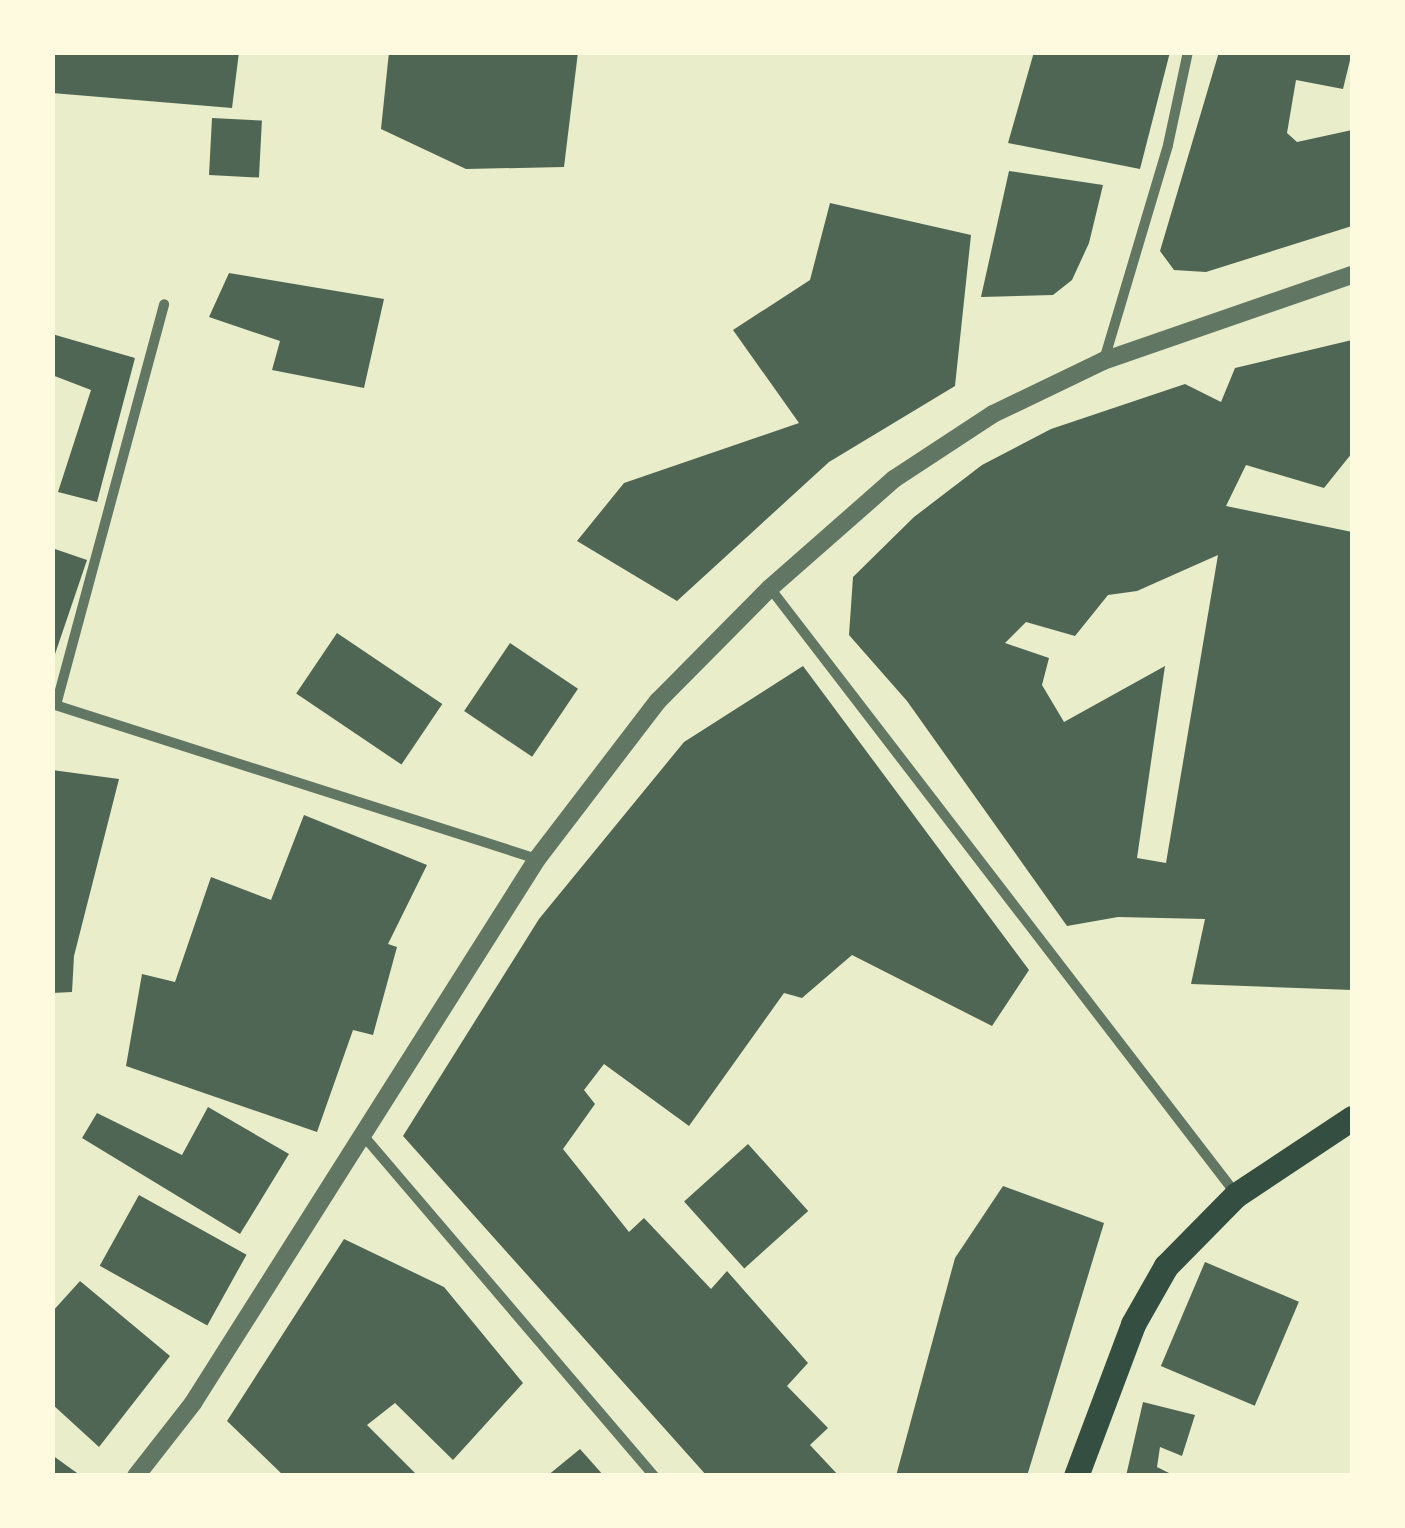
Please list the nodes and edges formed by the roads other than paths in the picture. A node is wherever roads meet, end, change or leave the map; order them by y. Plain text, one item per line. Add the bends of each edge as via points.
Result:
1 (1188, 52) edge
2 (1352, 274) edge
3 (164, 304) dead end
4 (1104, 361) junction
5 (770, 588) junction
6 (54, 705) edge
7 (537, 859) junction
8 (1352, 1118) edge
9 (361, 1133) junction
10 (1236, 1195) junction
11 (136, 1476) edge
12 (654, 1476) edge
13 (1076, 1476) edge

1 - 4 street via 1168,146
2 - 4 street
3 - 6 street
4 - 5 street via 1020,400 934,452
5 - 7 street via 658,701
5 - 10 street
6 - 7 street
7 - 9 street
8 - 10 main road
9 - 11 street via 193,1402
9 - 12 street
10 - 13 main road via 1158,1281 1133,1324

